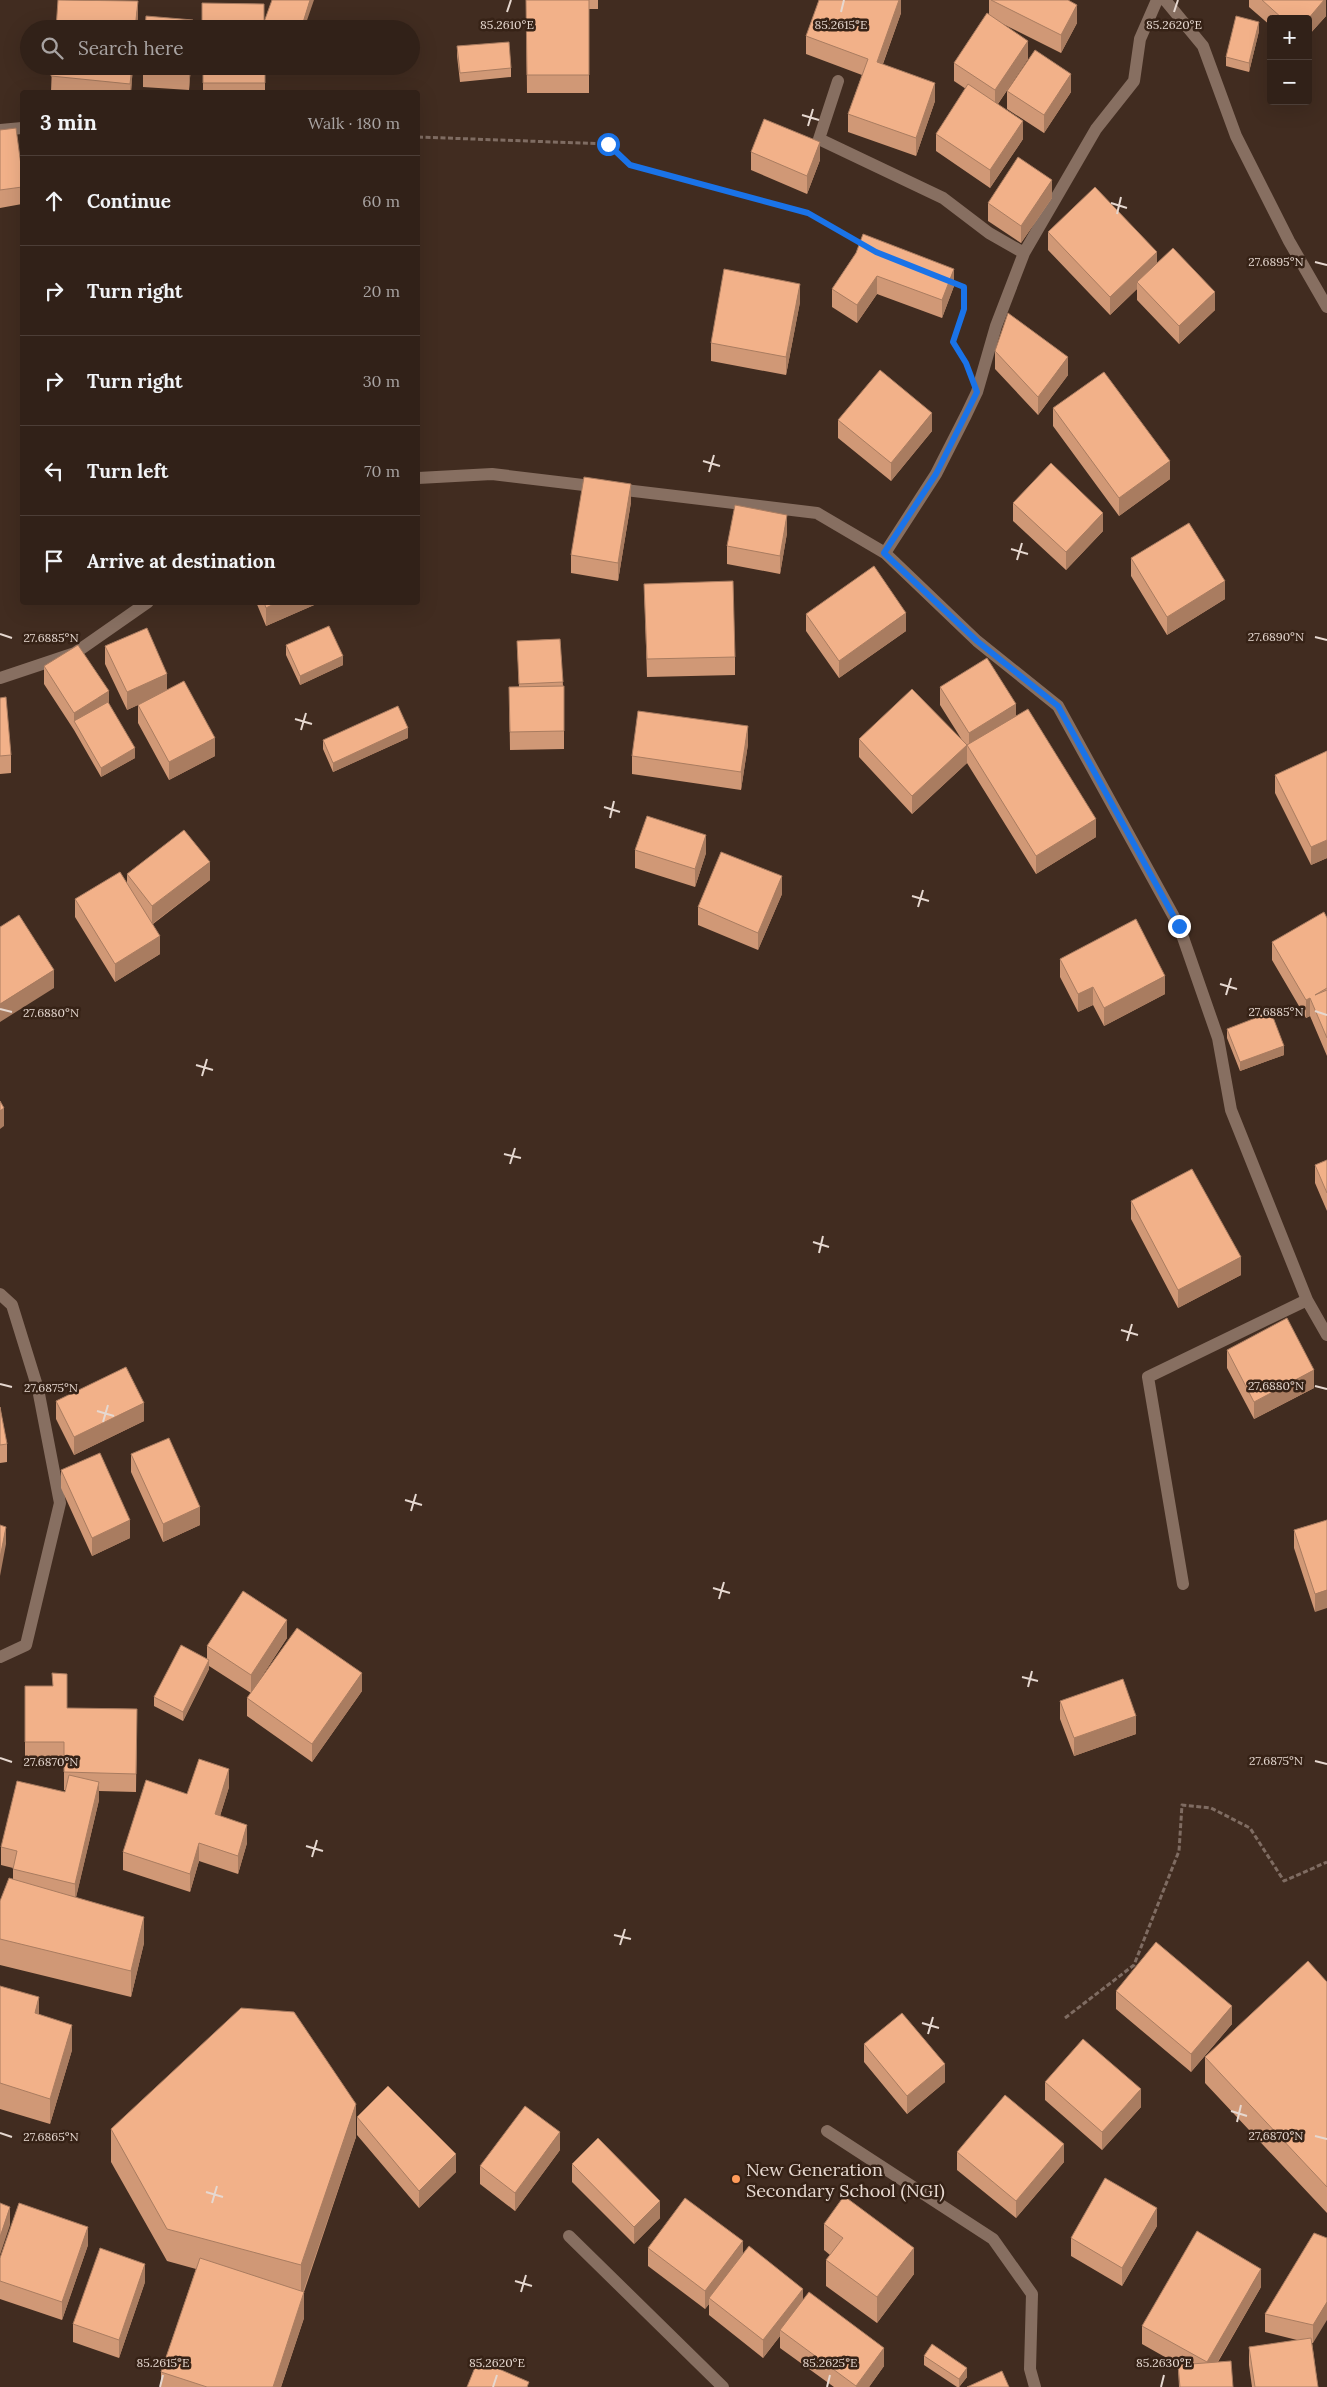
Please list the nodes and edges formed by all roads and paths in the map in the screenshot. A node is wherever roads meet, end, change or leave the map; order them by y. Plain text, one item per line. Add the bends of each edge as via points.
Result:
1 (1157, 0) edge
2 (1165, 0) edge
3 (838, 81) dead end
4 (20, 128) edge
5 (0, 130) edge
6 (420, 137) edge
7 (868, 247) edge
8 (1024, 252) junction
9 (946, 280) edge
10 (1327, 307) edge
11 (977, 392) junction
12 (420, 478) edge
13 (884, 553) junction
14 (144, 605) edge
15 (0, 678) edge
16 (0, 1294) edge
17 (1307, 1300) junction
18 (1327, 1335) edge
19 (1184, 1584) dead end
20 (0, 1657) edge
21 (1327, 1862) edge
22 (1065, 2018) dead end
23 (827, 2131) dead end
24 (569, 2236) dead end
25 (722, 2387) edge
26 (1035, 2387) edge

1 - 8 street via 1140,39 1134,81 1096,129
2 - 10 street via 1203,46 1236,136 1289,241
3 - 8 street via 819,139 943,198 989,233
4 - 5 street
6 - 7 path via 608,144 630,165 808,213
8 - 11 street via 996,326
9 - 11 path via 964,287 964,309 953,342 966,363
11 - 13 street via 936,474
12 - 13 street via 492,474 816,513
13 - 17 street via 977,641 1058,706 1179,926 1218,1038 1230,1110
14 - 15 street via 75,653
16 - 20 street via 12,1305 38,1389 60,1503 26,1645
17 - 18 street
17 - 19 street via 1148,1377
21 - 22 path via 1284,1881 1250,1828 1210,1808 1182,1805 1179,1851 1134,1965
23 - 26 street via 993,2239 1032,2294 1030,2369
24 - 25 street

